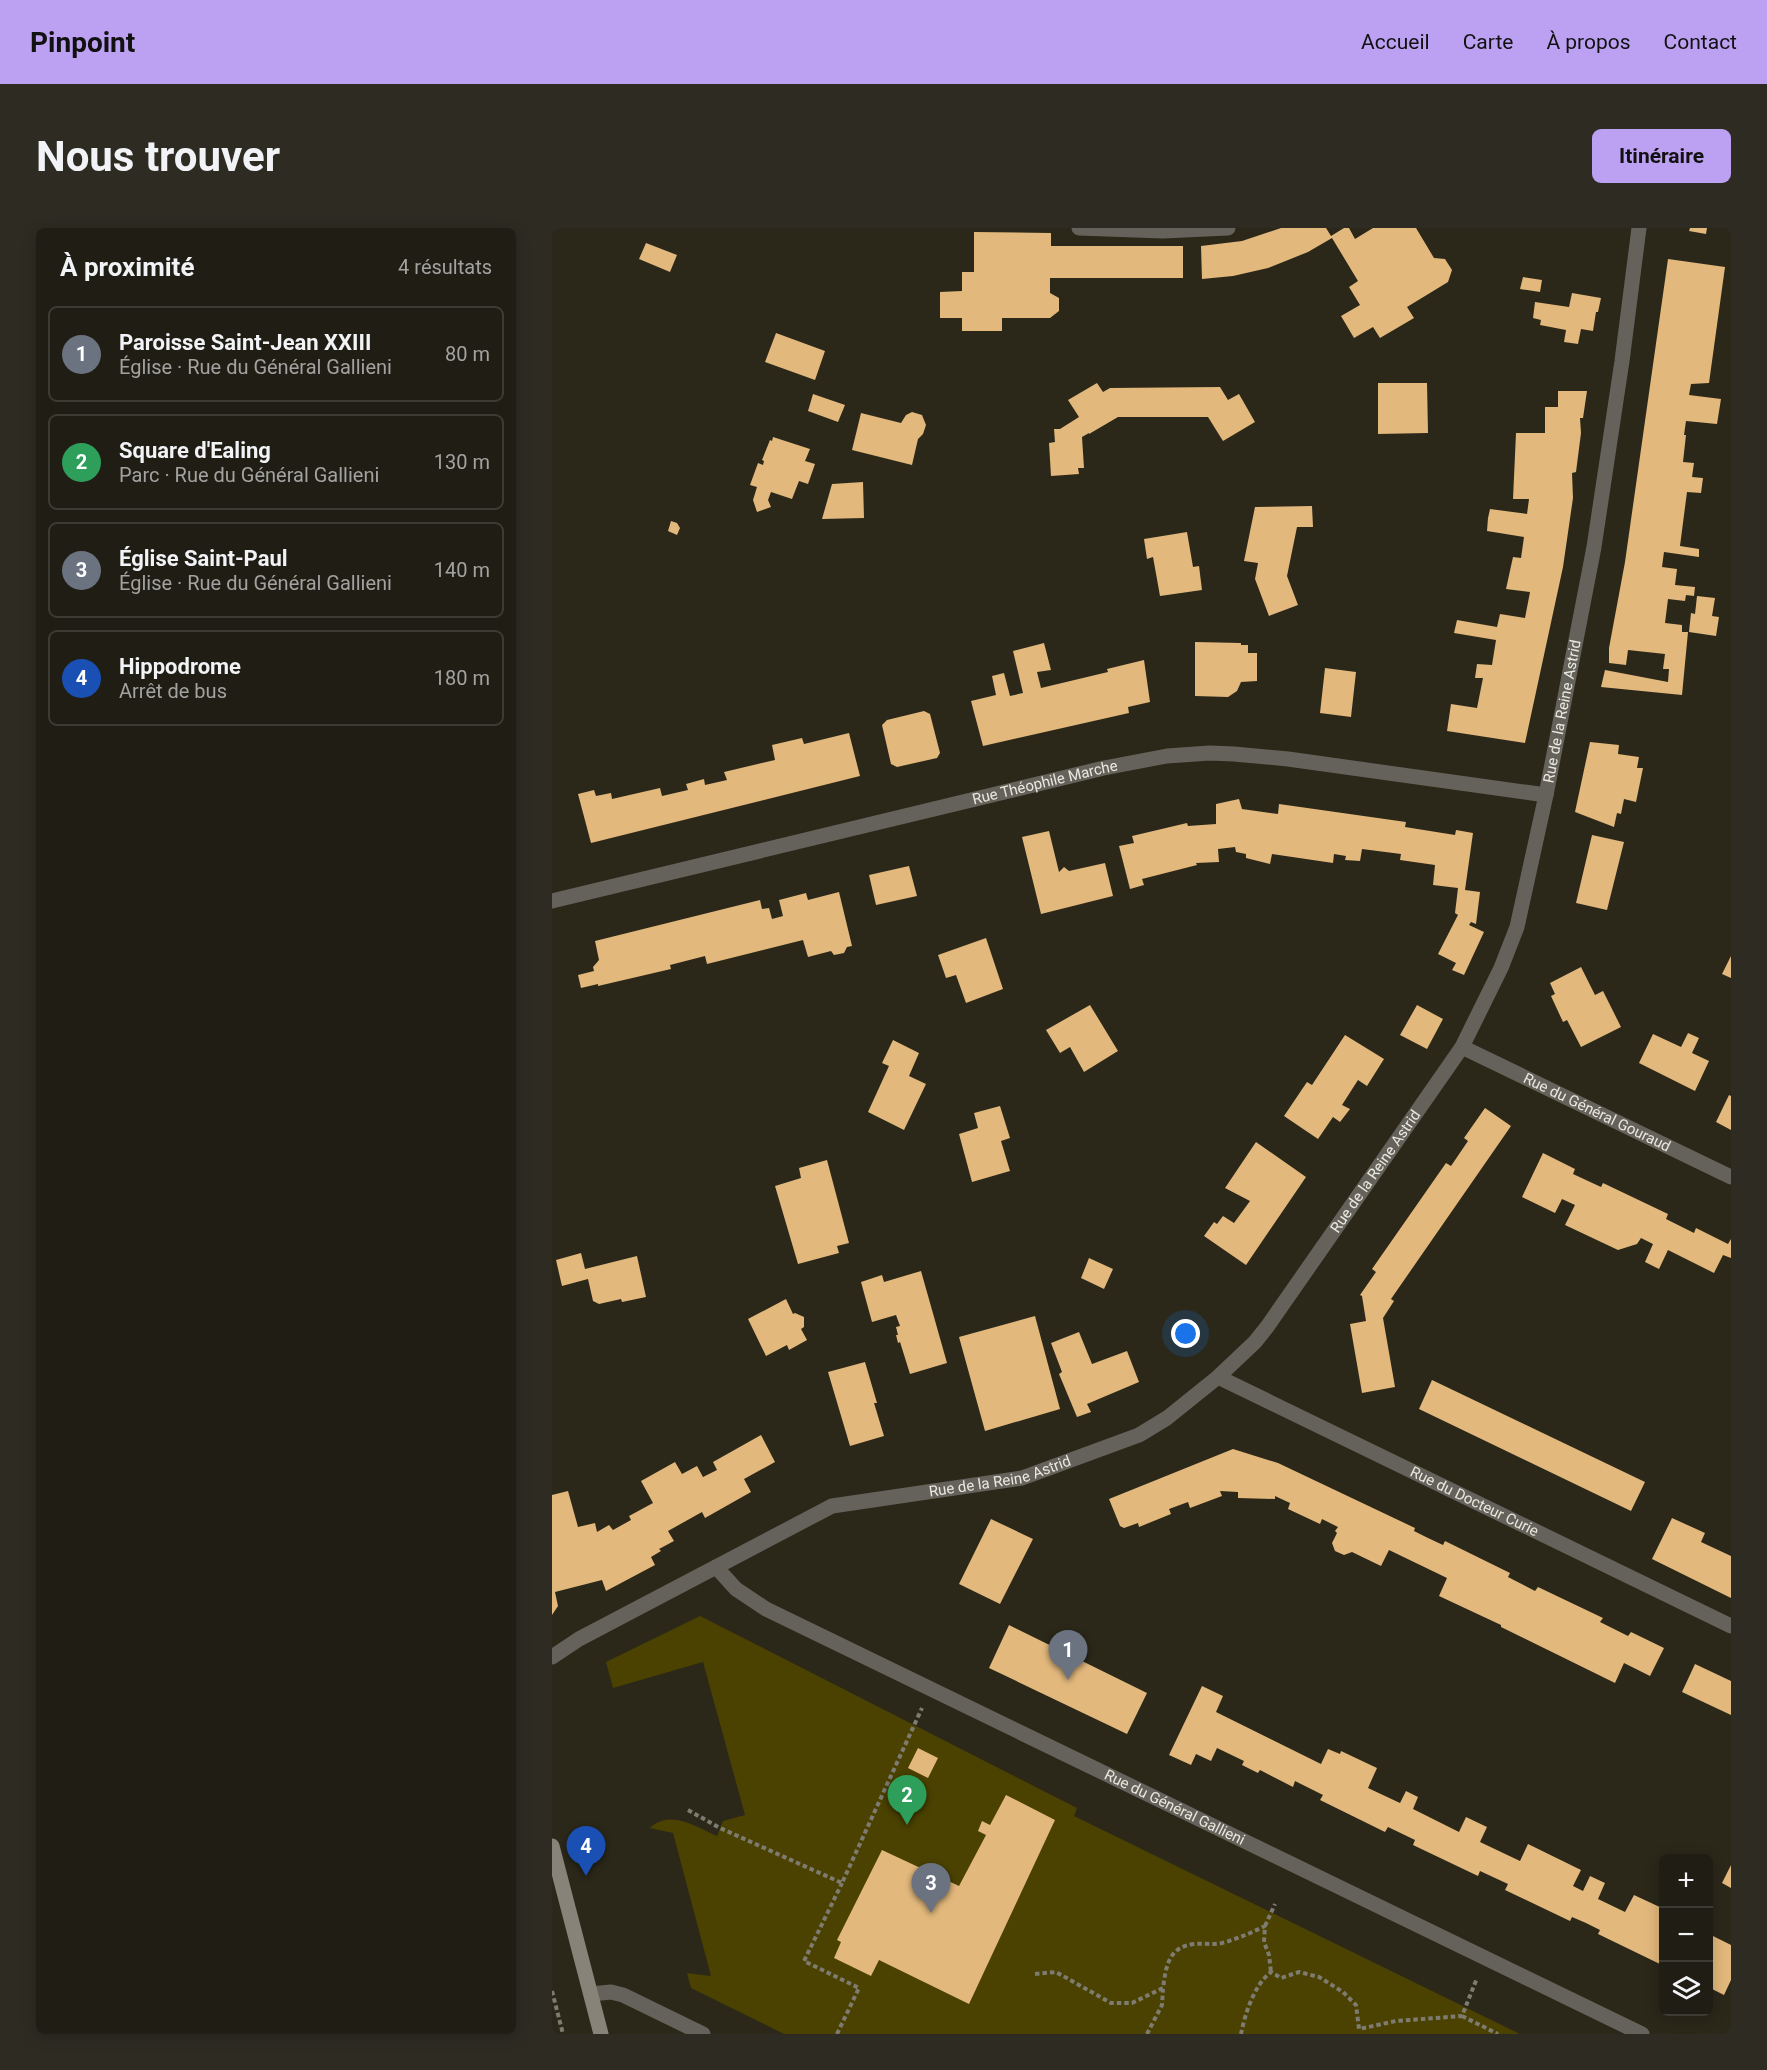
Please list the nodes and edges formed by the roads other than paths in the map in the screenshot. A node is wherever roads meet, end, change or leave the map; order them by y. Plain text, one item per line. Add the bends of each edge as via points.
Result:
1 (1079, 228) edge
2 (1228, 228) edge
3 (1639, 228) edge
4 (1546, 795) junction
5 (552, 901) edge
6 (1462, 1047) junction
7 (1731, 1177) edge
8 (1218, 1377) junction
9 (716, 1567) junction
10 (1731, 1626) edge
11 (552, 1657) edge
12 (552, 1846) edge
13 (591, 1994) junction
14 (602, 2034) edge
15 (703, 2034) edge
16 (1642, 2034) edge

1 - 2 street
3 - 4 street, Rue de la Reine Astrid via 1598,528
4 - 5 street, Rue Théophile Marche via 1261,756 1167,756
4 - 6 street, Rue de la Reine Astrid via 1517,927
6 - 7 street, Rue du Général Gouraud
6 - 8 street, Rue de la Reine Astrid via 1267,1327
8 - 9 street, Rue de la Reine Astrid via 1139,1435 1022,1478 832,1506
8 - 10 street, Rue du Docteur Curie
9 - 11 street, Rue de la Reine Astrid
9 - 16 street, Rue du Général Gallieni via 736,1589 766,1609
12 - 13 main road
13 - 14 main road
13 - 15 street via 623,1995

